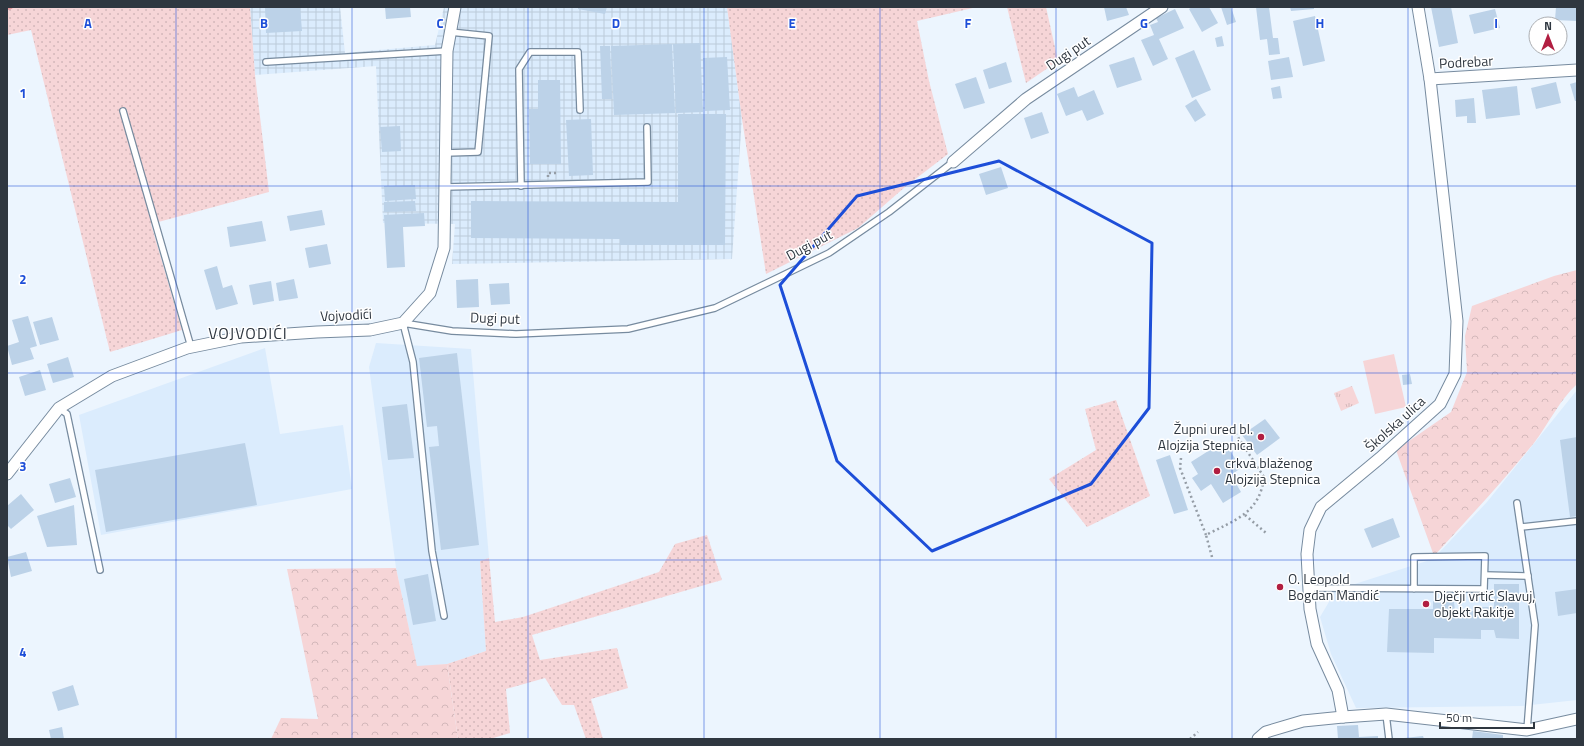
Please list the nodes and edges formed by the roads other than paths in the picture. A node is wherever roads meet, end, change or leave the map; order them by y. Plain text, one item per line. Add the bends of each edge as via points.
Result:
1 (455, 7) edge
2 (1162, 7) edge
3 (1418, 7) edge
4 (450, 32) junction
5 (447, 51) junction
6 (266, 62) dead end
7 (1577, 70) edge
8 (1430, 79) junction
9 (580, 110) dead end
10 (123, 111) dead end
11 (647, 127) dead end
12 (446, 153) junction
13 (953, 162) joint
14 (521, 186) junction
15 (445, 187) junction
16 (403, 323) junction
17 (191, 347) junction
18 (59, 408) junction
19 (7, 474) edge
20 (1518, 503) dead end
21 (1577, 521) edge
22 (1521, 527) junction
23 (100, 570) dead end
24 (1485, 575) junction
25 (1528, 576) junction
26 (1308, 588) junction
27 (1414, 589) junction
28 (444, 616) dead end
29 (1386, 714) junction
30 (1343, 717) junction
31 (1577, 719) edge
32 (1527, 734) edge
33 (1258, 739) edge
34 (1389, 739) edge

1 - 4 street
2 - 13 street, Dugi put via 1026,99
3 - 8 street, Podrebar
4 - 5 street
4 - 12 lane via 489,36 478,152
5 - 6 lane
5 - 12 street
7 - 8 street, Podrebar
8 - 26 street, Školska ulica via 1457,321 1455,374 1440,404 1321,507 1310,530 1307,554
9 - 14 lane via 578,52 530,52 519,69
10 - 17 lane
11 - 14 lane via 648,182
12 - 15 street
13 - 16 lane, Dugi put via 889,212 829,253 715,308 628,330 516,334 452,331
14 - 15 lane
15 - 16 street via 444,248 430,293
16 - 17 street, Vojvodići via 370,330 241,337
16 - 28 lane via 413,362 432,550
17 - 18 street, Vojvodići via 112,376
18 - 19 street, Vojvodići
18 - 23 lane via 67,414
20 - 22 lane
21 - 22 lane
22 - 25 lane
24 - 25 lane
24 - 27 lane via 1484,589
24 - 27 lane via 1485,556 1414,557
25 - 32 lane via 1535,625
26 - 27 lane
26 - 30 street, Školska ulica via 1317,644 1338,690
29 - 30 street
29 - 32 street
29 - 34 lane
30 - 33 street via 1303,721 1266,732
31 - 32 street

